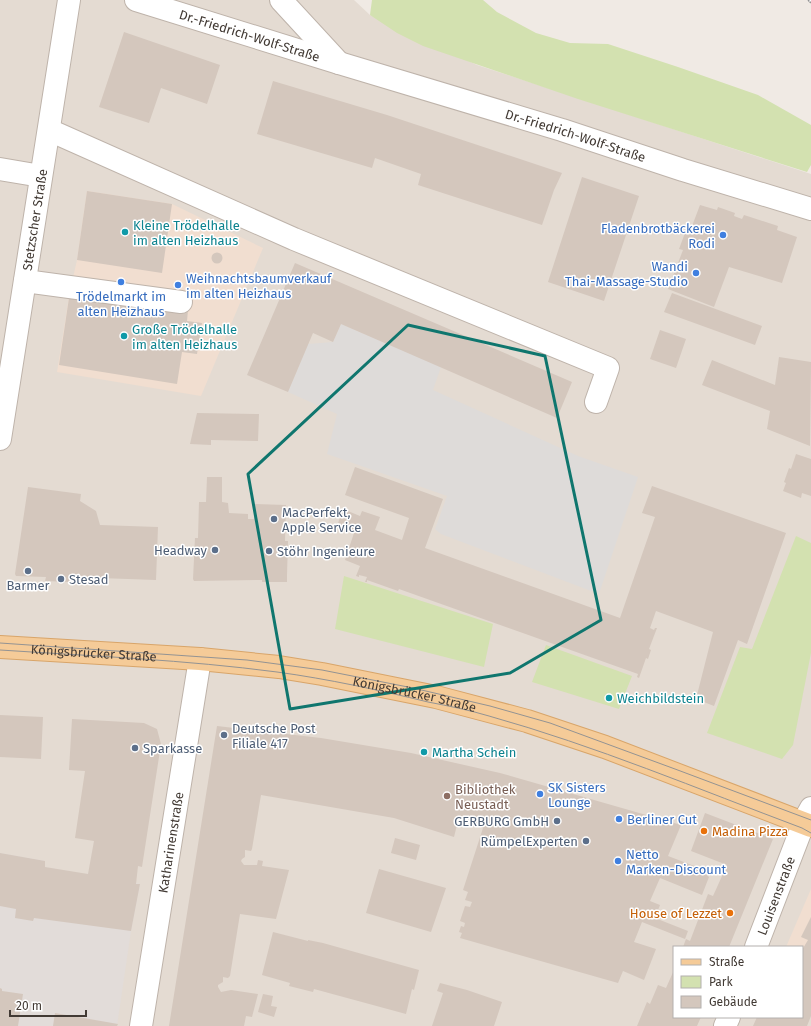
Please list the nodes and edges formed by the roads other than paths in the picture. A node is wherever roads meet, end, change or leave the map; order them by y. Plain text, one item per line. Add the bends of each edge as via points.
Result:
1 (69, 0) edge
2 (136, 0) edge
3 (281, 0) edge
4 (340, 63) junction
5 (48, 130) junction
6 (0, 169) edge
7 (41, 176) junction
8 (811, 209) edge
9 (25, 280) junction
10 (181, 302) dead end
11 (596, 402) dead end
12 (0, 439) edge
13 (0, 647) edge
14 (200, 659) junction
15 (809, 819) edge
16 (756, 946) edge
17 (140, 1026) edge

1 - 5 street, Stetzscher Straße
2 - 4 street, Dr.-Friedrich-Wolf-Straße
3 - 4 street, Dr.-Friedrich-Wolf-Straße
4 - 8 street, Dr.-Friedrich-Wolf-Straße
5 - 7 street, Stetzscher Straße
5 - 11 street via 294,239 608,368
6 - 7 street
7 - 9 street, Stetzscher Straße
9 - 10 street
9 - 12 street, Stetzscher Straße
13 - 14 main road, Königsbrücker Straße
14 - 15 main road, Königsbrücker Straße via 300,671 436,697 527,722
14 - 17 street, Katharinenstraße
15 - 16 street, Louisenstraße

